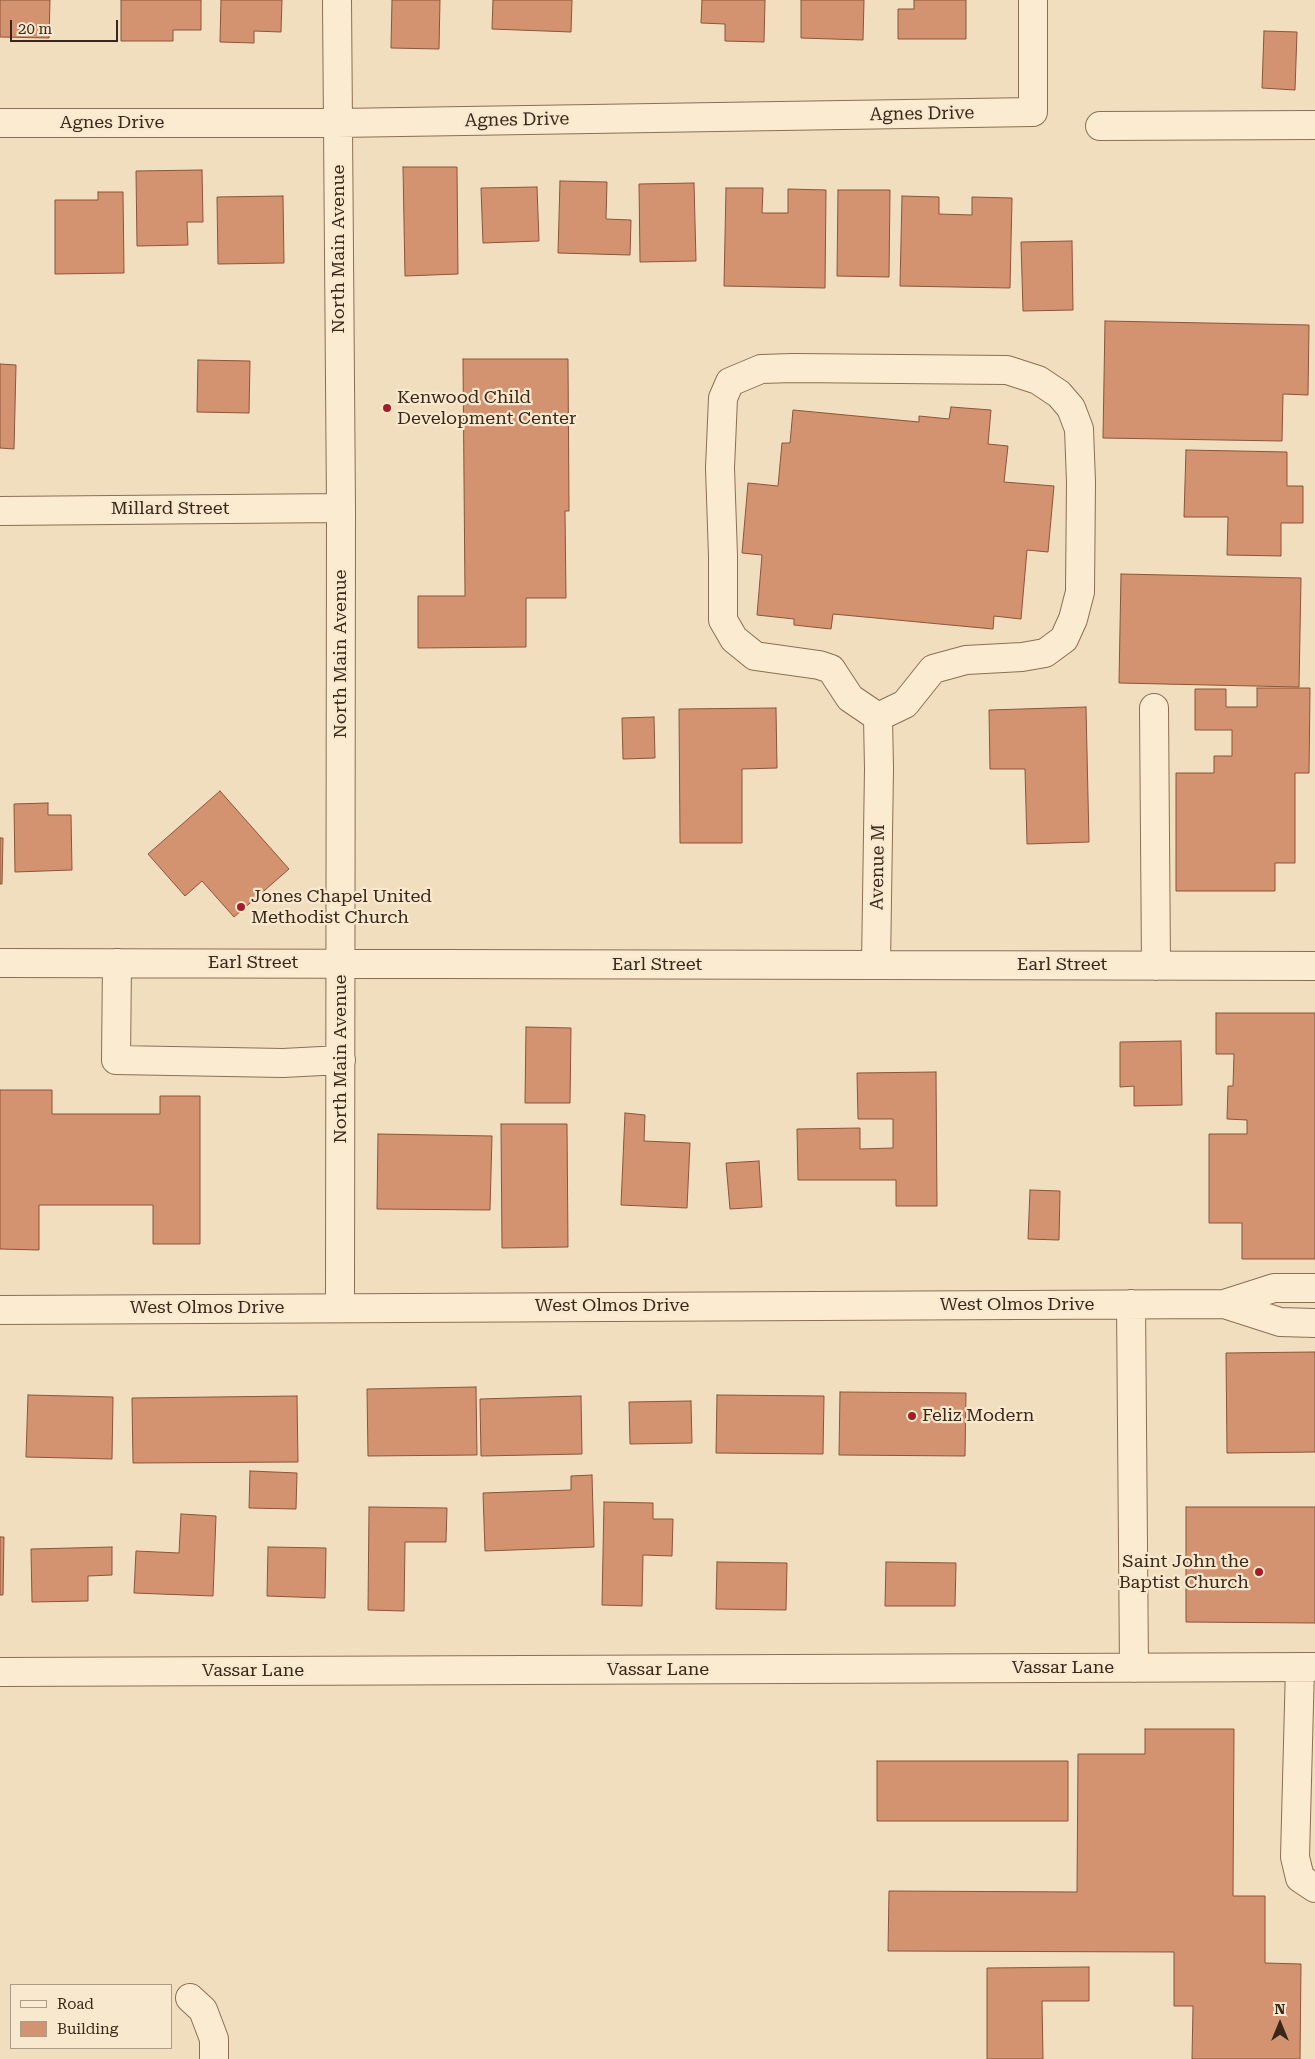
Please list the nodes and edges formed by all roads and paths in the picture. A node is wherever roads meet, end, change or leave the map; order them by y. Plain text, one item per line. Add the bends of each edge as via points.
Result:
1 (337, 0) edge
2 (1033, 0) edge
3 (338, 122) junction
4 (0, 123) edge
5 (1315, 125) edge
6 (1100, 126) dead end
7 (341, 508) junction
8 (0, 511) edge
9 (1154, 708) dead end
10 (878, 717) junction
11 (0, 963) edge
12 (117, 963) junction
13 (341, 964) junction
14 (876, 965) junction
15 (1156, 966) junction
16 (1315, 966) edge
17 (341, 1060) junction
18 (1315, 1288) edge
19 (1131, 1304) junction
20 (1224, 1304) junction
21 (340, 1307) junction
22 (0, 1310) edge
23 (1315, 1323) edge
24 (1307, 1667) edge
25 (1134, 1668) junction
26 (0, 1672) edge
27 (1315, 1888) edge
28 (190, 1998) dead end
29 (214, 2059) edge

1 - 3 street, North Main Avenue
2 - 3 street, Agnes Drive via 1033,112
3 - 4 street, Agnes Drive
3 - 7 street, North Main Avenue
5 - 6 street
7 - 8 street, Millard Street
7 - 13 street, North Main Avenue
9 - 15 street
10 - 10 street via 905,704 933,669 966,660 1022,658 1045,653 1064,639 1080,592 1079,430 1071,408 1059,394 1038,380 1007,370 793,368 761,369 730,382 723,398 720,468 723,620 734,639 755,656 830,669 850,698
10 - 14 street, Avenue M
11 - 12 street, Earl Street
12 - 13 street, Earl Street
12 - 17 street via 116,1060 283,1063
13 - 14 street, Earl Street
13 - 17 street, North Main Avenue
14 - 15 street, Earl Street
15 - 16 street, Earl Street
17 - 21 street, North Main Avenue
18 - 20 street, West Olmos Drive via 1274,1288
19 - 20 street, West Olmos Drive
19 - 21 street, West Olmos Drive
19 - 25 street
20 - 23 street, West Olmos Drive via 1280,1322
21 - 22 street, West Olmos Drive
24 - 25 street, Vassar Lane
24 - 27 street via 1295,1857 1300,1878
25 - 26 street, Vassar Lane
28 - 29 street via 203,2010 214,2039

